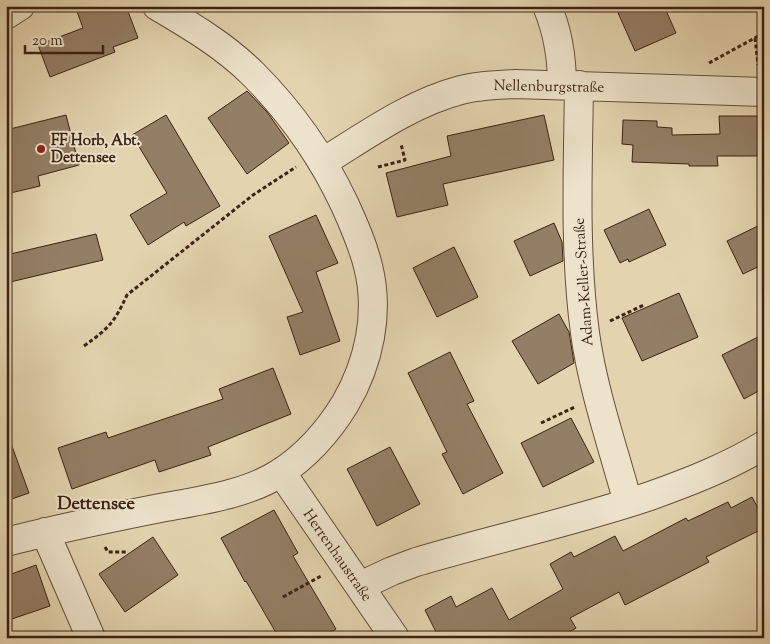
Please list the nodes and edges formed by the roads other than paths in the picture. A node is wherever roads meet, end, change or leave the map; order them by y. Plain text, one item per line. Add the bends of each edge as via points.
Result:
1 (20, 6) edge
2 (157, 6) edge
3 (547, 6) edge
4 (6, 15) edge
5 (570, 85) junction
6 (764, 92) edge
7 (320, 158) junction
8 (764, 445) edge
9 (281, 472) junction
10 (628, 503) junction
11 (45, 532) junction
12 (6, 542) edge
13 (360, 586) junction
14 (91, 638) edge
15 (395, 638) edge

1 - 4 street
2 - 7 street via 199,32 252,73 301,130
3 - 5 street, Adam-Keller-Straße
5 - 6 street, Nellenburgstraße
5 - 7 street, Nellenburgstraße via 515,84 463,89 436,97
5 - 10 street, Adam-Keller-Straße via 585,333
7 - 9 street via 352,222 369,267 372,290 370,333 361,373 339,413 312,446
8 - 10 street via 702,477
9 - 11 street via 262,484 236,492
9 - 13 street, Herrenhaustraße
10 - 13 street via 416,562
11 - 12 street
11 - 14 street
13 - 15 street, Herrenhaustraße

